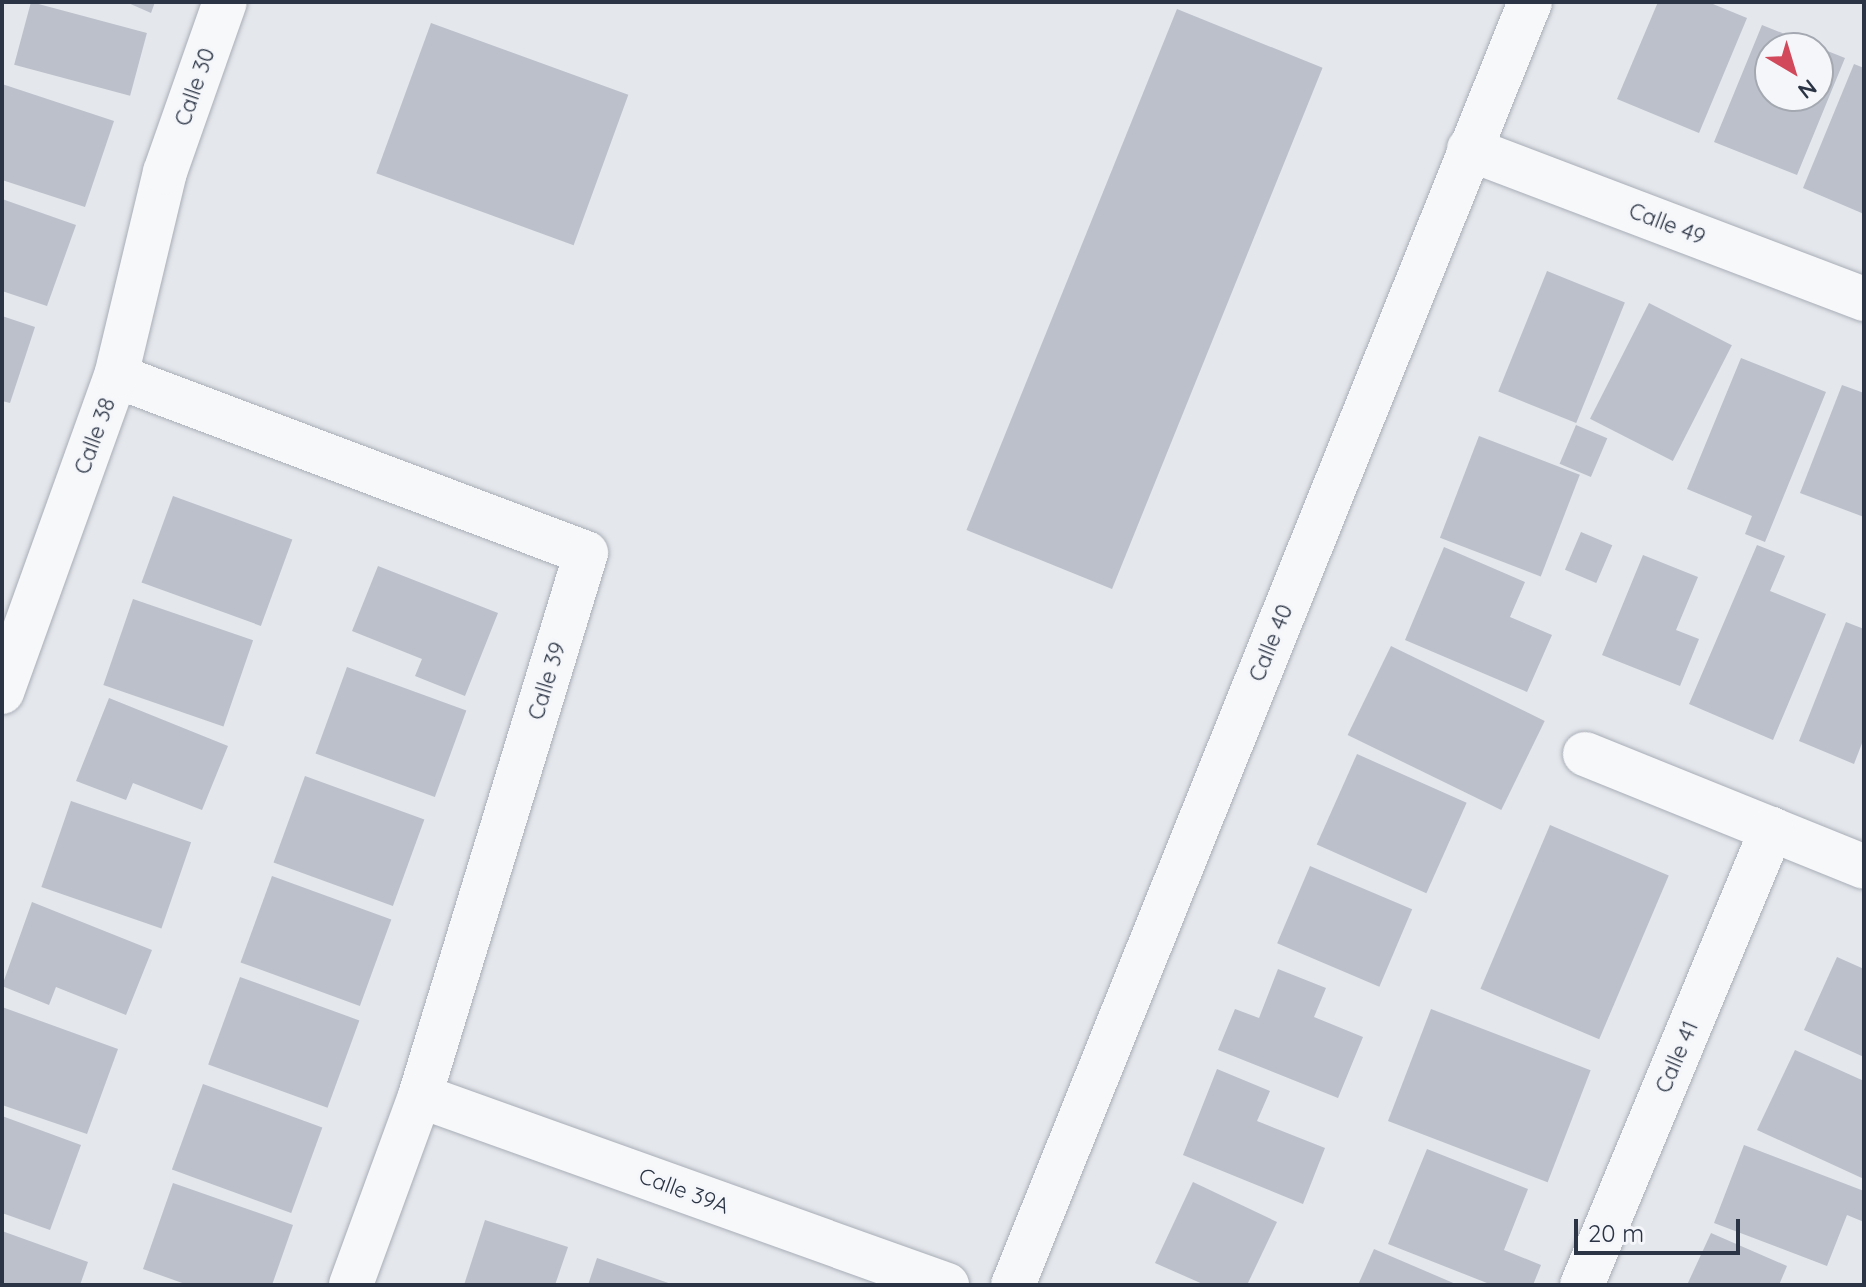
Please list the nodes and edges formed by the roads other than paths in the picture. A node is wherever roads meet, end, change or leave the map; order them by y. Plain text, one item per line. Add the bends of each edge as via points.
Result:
1 (225, 2) edge
2 (1530, 2) edge
3 (1469, 149) junction
4 (165, 172) joint
5 (1864, 299) edge
6 (116, 376) junction
7 (2, 692) edge
8 (1585, 754) dead end
9 (1772, 829) junction
10 (1864, 867) edge
11 (420, 1096) junction
12 (351, 1285) edge
13 (947, 1285) edge
14 (1013, 1285) edge
15 (1582, 1285) edge

1 - 4 street, Calle 30
2 - 3 street, Calle 40
3 - 5 street, Calle 49
3 - 14 street, Calle 40
4 - 6 street, Calle 38
6 - 7 street, Calle 38
6 - 11 street, Calle 39 via 586,553
8 - 9 street
9 - 10 street
9 - 15 street, Calle 41
11 - 12 street, Calle 39
11 - 13 street, Calle 39A

